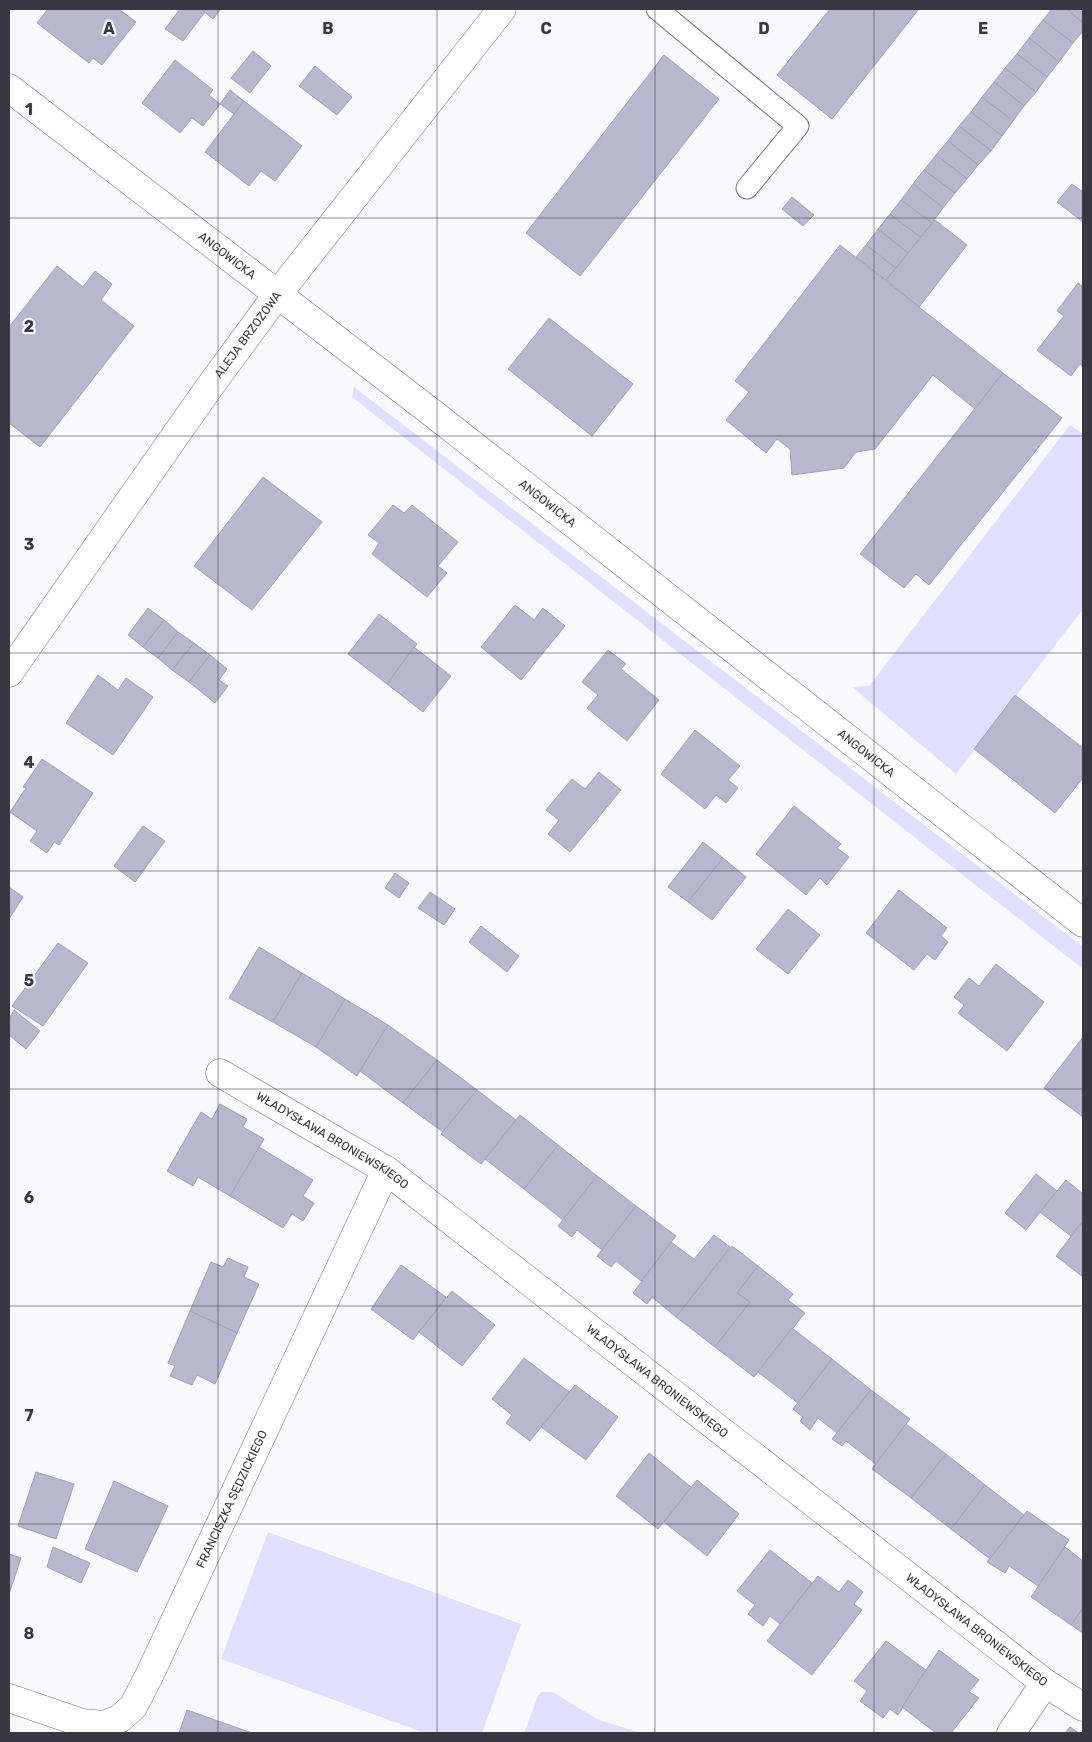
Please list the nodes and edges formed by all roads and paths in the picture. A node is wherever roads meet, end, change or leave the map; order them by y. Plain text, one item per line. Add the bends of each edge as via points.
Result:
1 (502, 9) edge
2 (658, 9) edge
3 (9, 88) edge
4 (747, 188) dead end
5 (277, 295) junction
6 (9, 673) edge
7 (1083, 924) edge
8 (220, 1072) dead end
9 (386, 1170) junction
10 (1045, 1683) junction
11 (9, 1698) edge
12 (1083, 1707) edge
13 (1011, 1733) edge

1 - 5 street, ALEJA BRZOZOWA
2 - 4 lane via 798,126
3 - 5 street, ANGOWICKA
5 - 6 street, ALEJA BRZOZOWA
5 - 7 street, ANGOWICKA
8 - 9 street, WŁADYSŁAWA BRONIEWSKIEGO
9 - 10 street, WŁADYSŁAWA BRONIEWSKIEGO
9 - 11 street, FRANCISZKA SĘDZICKIEGO via 132,1707 119,1719 104,1725 82,1723
10 - 12 street, WŁADYSŁAWA BRONIEWSKIEGO
10 - 13 street

